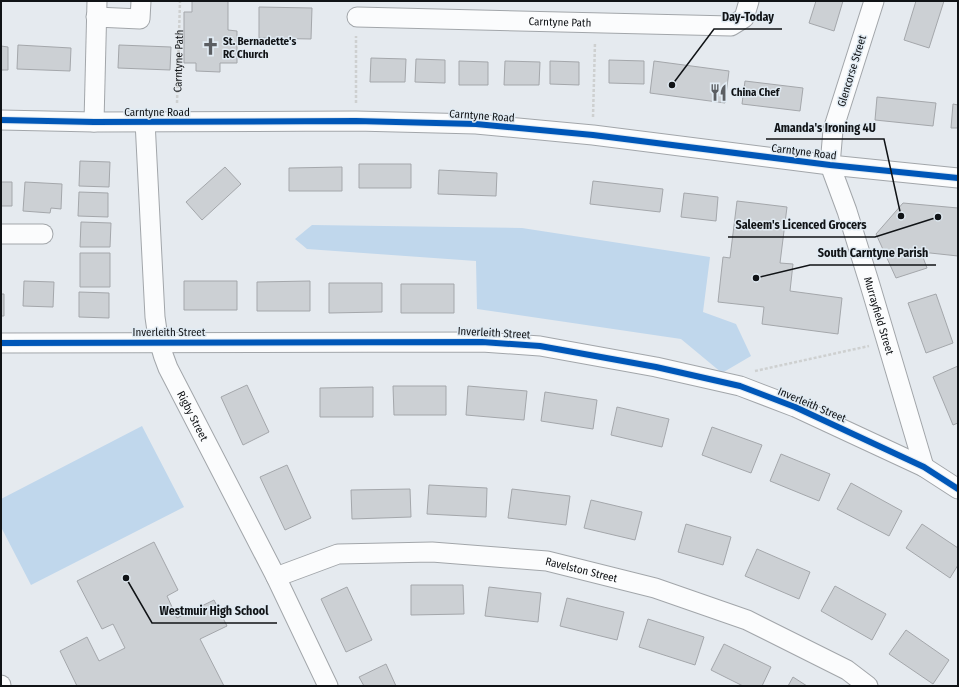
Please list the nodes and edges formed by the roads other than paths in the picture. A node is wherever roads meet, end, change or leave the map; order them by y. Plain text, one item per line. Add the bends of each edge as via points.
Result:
1 (141, 1) edge
2 (749, 1) edge
3 (874, 1) edge
4 (97, 9) edge
5 (356, 17) road end
6 (1, 120) edge
7 (145, 121) junction
8 (94, 122) junction
9 (830, 166) junction
10 (958, 178) edge
11 (1, 234) edge
12 (43, 234) dead end
13 (159, 342) junction
14 (1, 343) edge
15 (924, 467) junction
16 (958, 489) edge
17 (276, 577) junction
18 (328, 686) edge
19 (868, 686) edge

1 - 4 street via 140,19
2 - 5 street, Carntyne Path via 744,18 731,26
3 - 9 street, Glencorse Street via 833,130
4 - 8 street
6 - 8 street, Carntyne Road
7 - 8 street, Carntyne Road
7 - 9 street, Carntyne Road via 476,124 593,135
7 - 13 street, Rigby Street via 155,317
9 - 10 street, Carntyne Road
9 - 15 street, Murrayfield Street via 849,219
11 - 12 street
13 - 14 street, Inverleith Street
13 - 15 street, Inverleith Street via 482,342 540,346 656,367 740,386 795,407
13 - 17 street, Rigby Street via 168,368
15 - 16 street, Inverleith Street
17 - 18 street, Rigby Street
17 - 19 street, Ravelston Street via 338,554 432,552 547,561 655,588 747,620 847,670

